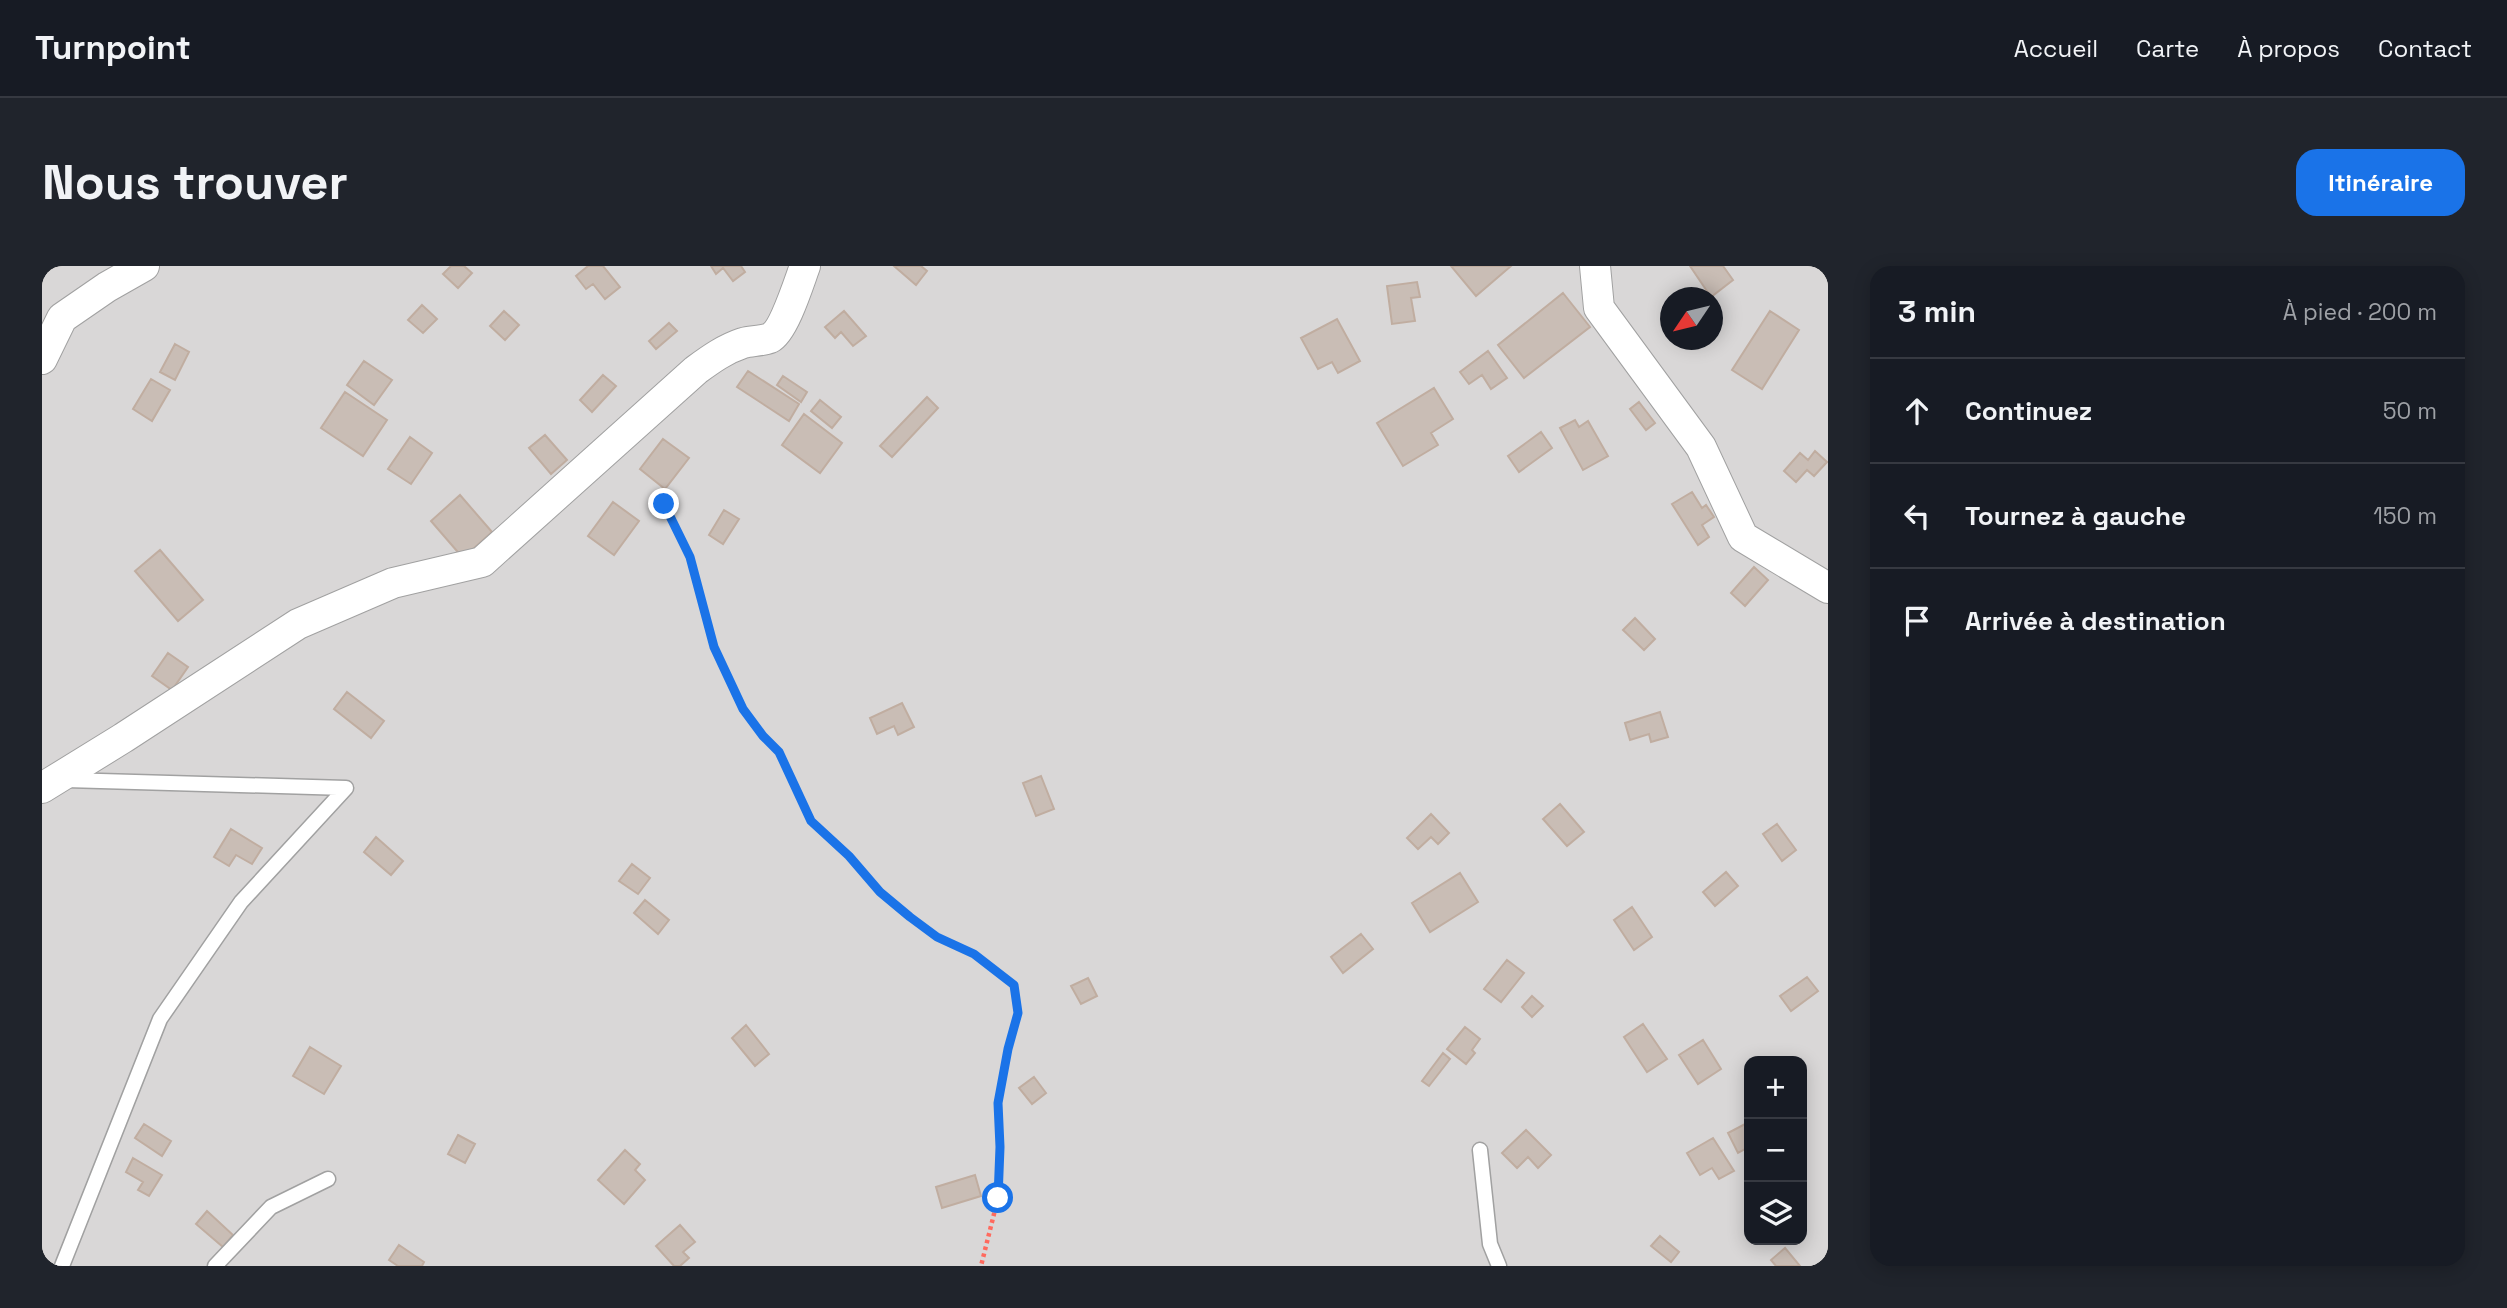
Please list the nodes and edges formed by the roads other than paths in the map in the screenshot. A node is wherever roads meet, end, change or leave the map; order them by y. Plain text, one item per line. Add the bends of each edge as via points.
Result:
1 (144, 266) edge
2 (805, 266) edge
3 (1595, 266) edge
4 (42, 359) edge
5 (1828, 587) edge
6 (49, 784) edge
7 (1480, 1150) dead end
8 (328, 1179) dead end
9 (62, 1266) edge
10 (215, 1266) edge
11 (1499, 1266) edge

1 - 4 street via 62,318
2 - 6 street via 786,320 772,337 723,351 696,370 482,562 393,583 298,624
3 - 5 street via 1599,308 1701,447 1743,537
6 - 9 lane via 346,788 241,902 160,1019
7 - 11 lane via 1490,1244
8 - 10 lane via 271,1207

